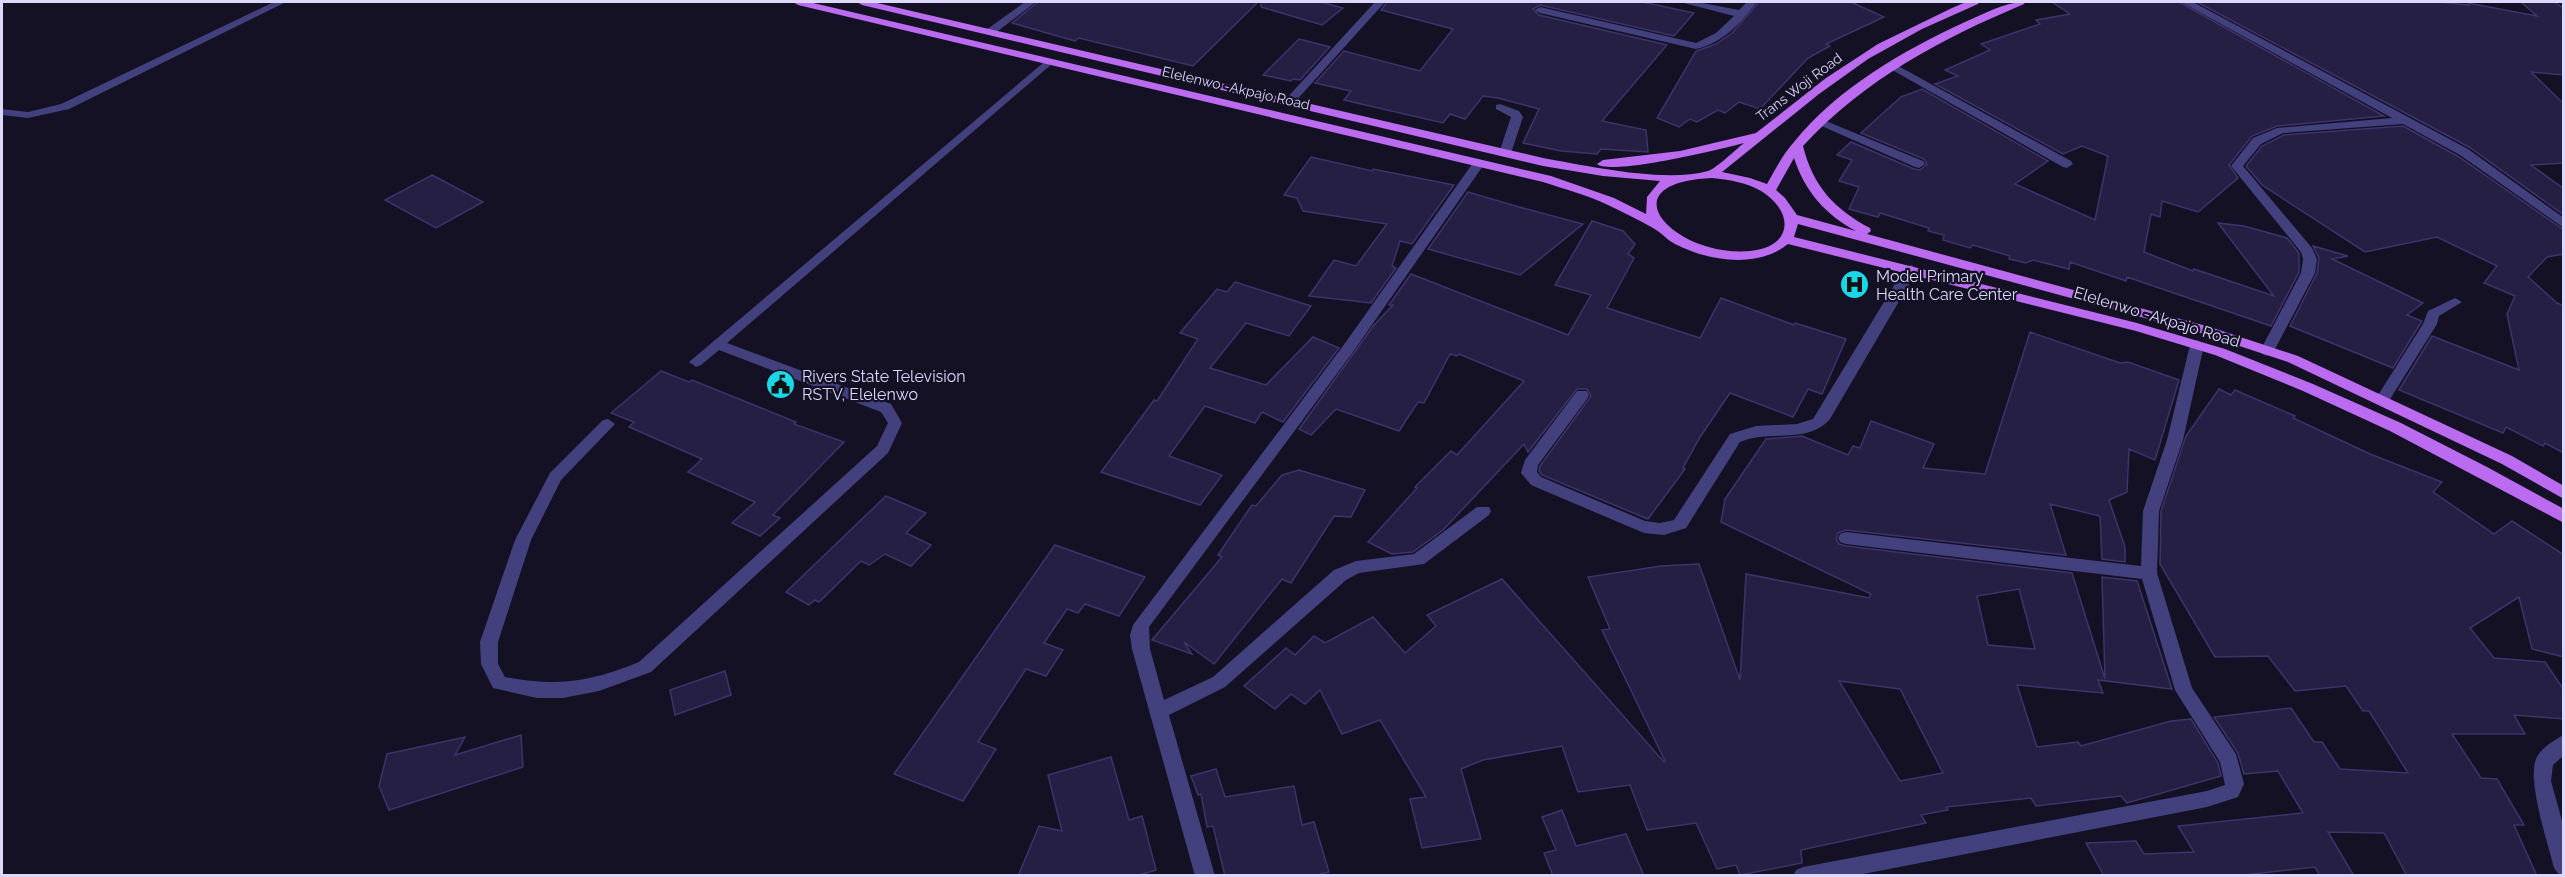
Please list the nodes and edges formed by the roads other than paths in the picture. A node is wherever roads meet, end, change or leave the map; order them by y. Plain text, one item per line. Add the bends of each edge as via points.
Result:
1 (281, 2) edge
2 (798, 2) edge
3 (862, 2) edge
4 (1031, 2) edge
5 (1380, 2) edge
6 (1685, 2) edge
7 (1752, 2) edge
8 (1974, 2) edge
9 (2020, 2) edge
10 (2186, 2) edge
11 (1540, 10) dead end
12 (1742, 14) junction
13 (990, 32) junction
14 (1049, 61) junction
15 (1891, 65) junction
16 (1289, 102) junction
17 (1500, 107) dead end
18 (2, 112) edge
19 (2408, 120) junction
20 (1821, 122) junction
21 (1764, 133) junction
22 (1797, 145) junction
23 (1505, 153) junction
24 (1543, 162) junction
25 (1479, 163) junction
26 (1919, 164) dead end
27 (2067, 164) dead end
28 (1712, 174) junction
29 (1673, 179) junction
30 (1769, 191) junction
31 (1792, 218) junction
32 (2564, 224) edge
33 (1659, 226) junction
34 (1785, 239) junction
35 (1887, 242) junction
36 (1911, 269) junction
37 (2455, 302) dead end
38 (717, 344) junction
39 (2197, 345) junction
40 (2267, 351) junction
41 (696, 362) dead end
42 (1582, 395) dead end
43 (2382, 400) junction
44 (609, 423) dead end
45 (2564, 493) edge
46 (1483, 511) dead end
47 (2564, 518) edge
48 (1846, 538) dead end
49 (2149, 573) junction
50 (1159, 711) junction
51 (2564, 743) edge
52 (2564, 868) edge
53 (1205, 876) edge
54 (1803, 876) edge

1 - 18 street via 75,103 35,116
2 - 14 main road, Elelenwo -Akpajo Road
3 - 13 main road, Elelenwo -Akpajo Road
4 - 13 street
5 - 16 street
6 - 12 street
7 - 12 street
8 - 21 main road, Trans Woji Road via 1879,48 1831,79
9 - 15 main road via 1978,19
10 - 19 street
11 - 12 street via 1696,46 1704,45
13 - 16 main road, Elelenwo -Akpajo Road
14 - 25 main road, Elelenwo -Akpajo Road
14 - 38 street
15 - 20 main road
15 - 27 street
16 - 23 main road, Elelenwo -Akpajo Road
17 - 23 street via 1517,117
19 - 32 street via 2464,152
19 - 40 street via 2281,130 2258,141 2237,166 2310,259 2308,273
20 - 22 main road
20 - 26 street
21 - 24 main road via 1647,161 1603,165
21 - 28 main road, Trans Woji Road
22 - 30 main road
22 - 35 main road via 1801,166 1813,190 1849,223
23 - 24 main road, Elelenwo -Akpajo Road
24 - 29 main road, Elelenwo -Akpajo Road
25 - 33 main road, Elelenwo -Akpajo Road via 1547,179 1610,201
25 - 50 street via 1348,349 1141,625 1139,635
28 - 29 main road
28 - 30 main road via 1755,183
29 - 33 main road via 1660,187 1652,199 1651,212
30 - 31 main road via 1785,205
31 - 34 main road via 1791,231
31 - 35 main road, Elelenwo -Akpajo Road
33 - 34 main road via 1685,244 1720,254 1766,251
34 - 36 main road, Elelenwo -Akpajo Road
35 - 40 main road, Elelenwo -Akpajo Road via 2205,330
36 - 39 main road, Elelenwo -Akpajo Road
36 - 42 street via 1825,416 1815,425 1748,431 1735,438 1680,524 1671,529 1639,525 1536,481 1529,473 1530,464
37 - 43 street via 2433,314
38 - 41 street
38 - 44 street via 886,408 895,423 883,449 645,667 587,688 549,691 499,683 490,670 489,642 523,540 555,477
39 - 47 main road, Elelenwo -Akpajo Road via 2310,389 2437,448
39 - 49 street via 2175,440 2151,511
40 - 43 main road, Elelenwo -Akpajo Road
43 - 45 main road, Elelenwo -Akpajo Road via 2507,460
46 - 50 street via 1418,560 1356,567 1340,575 1219,682
48 - 49 street
49 - 54 street via 2184,690 2229,760 2235,784 2231,791 2207,799
50 - 53 street
51 - 52 street via 2544,761 2542,781

